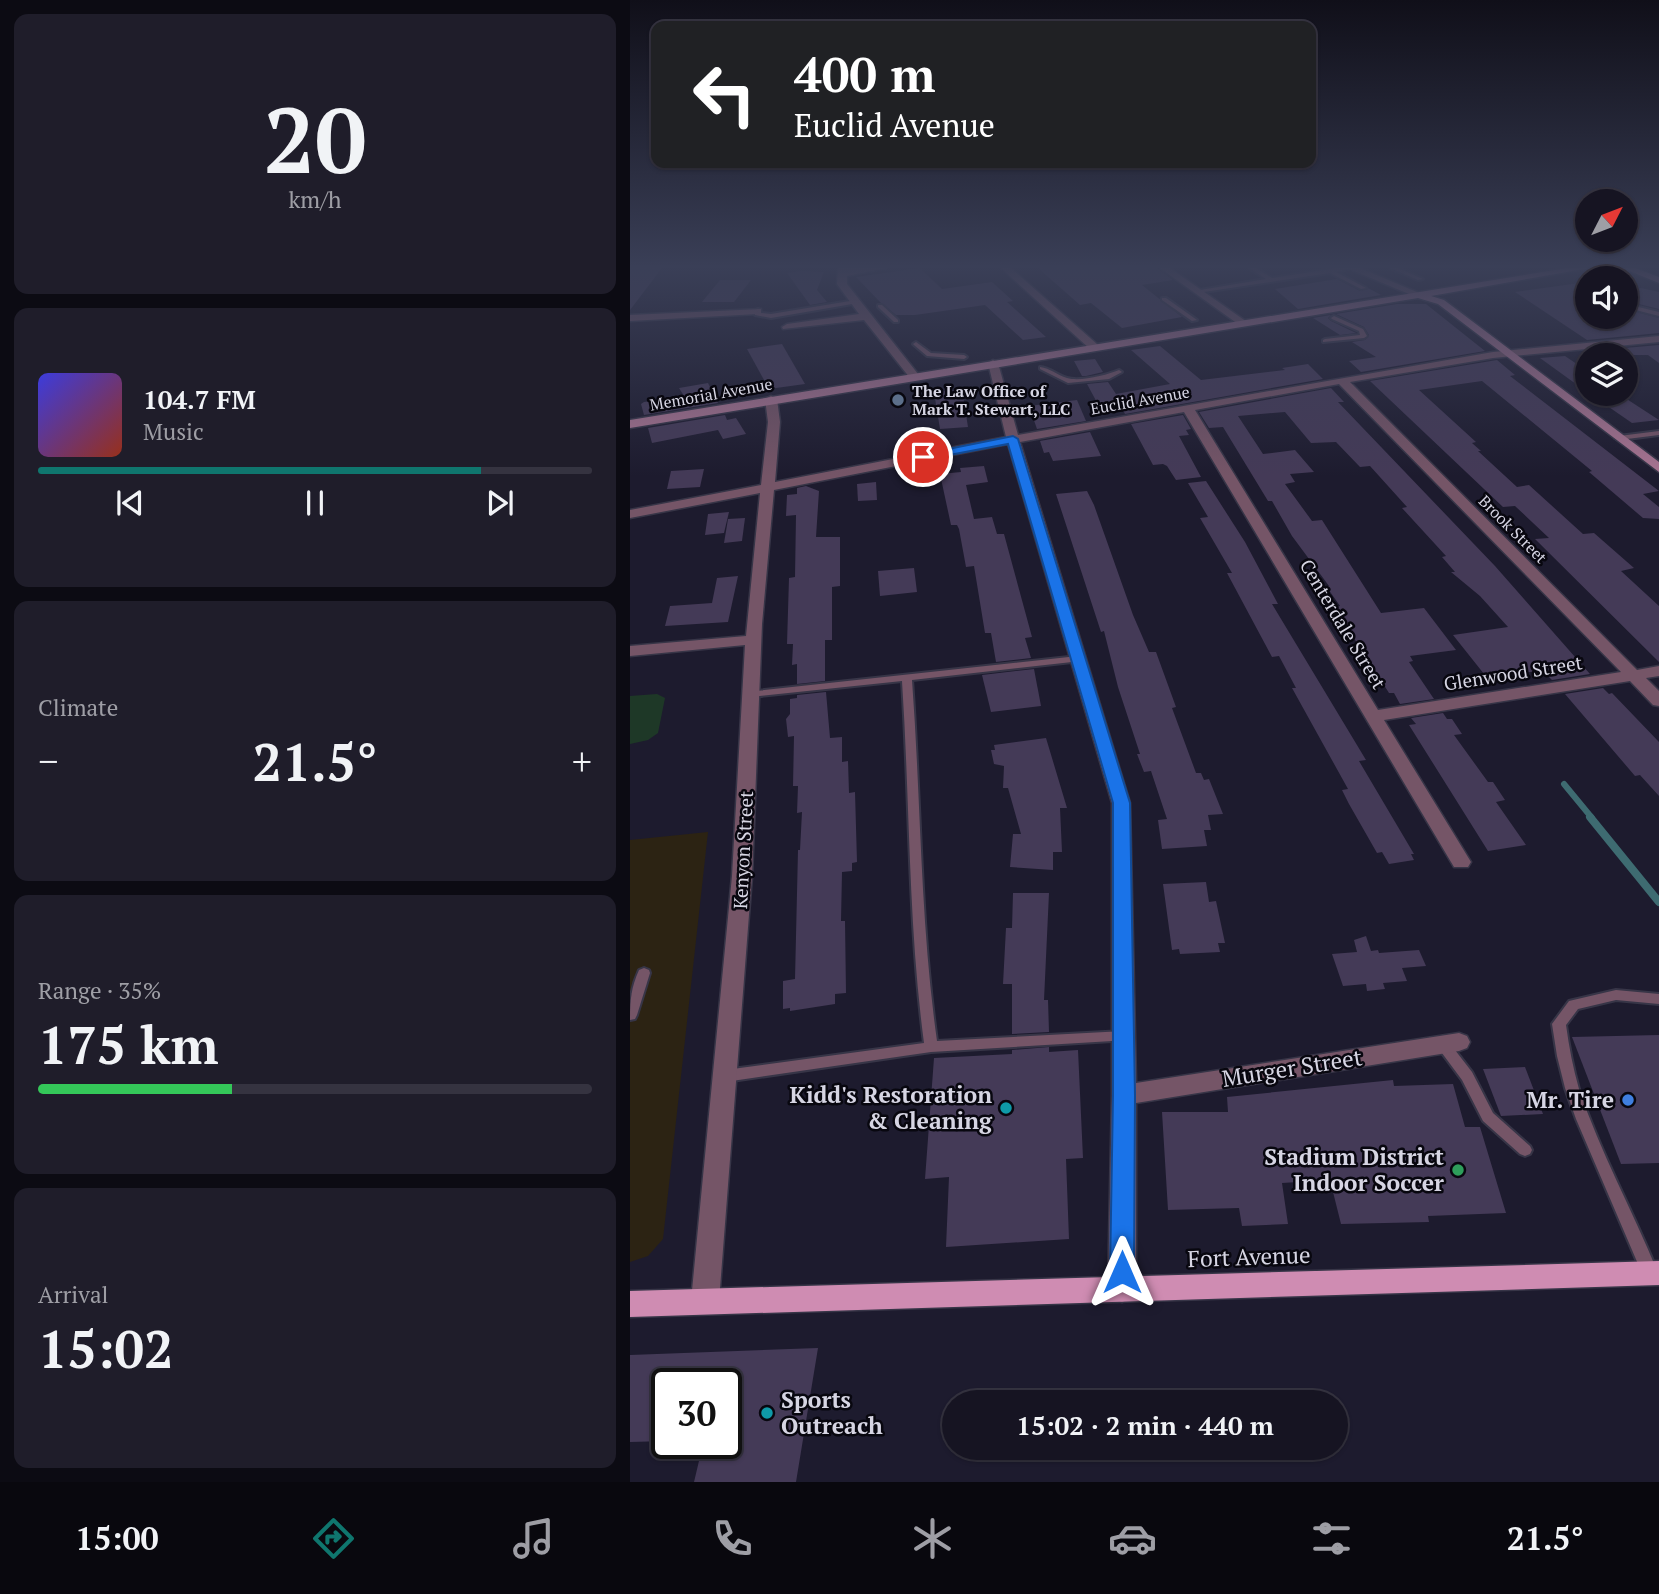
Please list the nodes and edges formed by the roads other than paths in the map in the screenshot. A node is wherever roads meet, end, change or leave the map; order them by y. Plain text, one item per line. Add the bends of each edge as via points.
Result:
1 (884, 337) edge
2 (1083, 337) edge
3 (1152, 337) edge
4 (1350, 337) edge
5 (1487, 337) edge
6 (1659, 339) edge
7 (1325, 341) dead end
8 (1094, 347) junction
9 (1508, 353) junction
10 (964, 356) joint
11 (993, 363) junction
12 (1042, 368) dead end
13 (1119, 372) dead end
14 (914, 376) junction
15 (1342, 380) junction
16 (771, 400) junction
17 (1188, 408) junction
18 (630, 425) edge
19 (1659, 433) edge
20 (1619, 438) junction
21 (1013, 439) junction
22 (1659, 468) edge
23 (767, 487) junction
24 (630, 514) edge
25 (753, 640) junction
26 (630, 651) edge
27 (1078, 659) junction
28 (1659, 671) edge
29 (1633, 675) junction
30 (907, 677) junction
31 (751, 694) junction
32 (1659, 701) edge
33 (1374, 716) junction
34 (1461, 862) dead end
35 (644, 973) dead end
36 (1659, 999) edge
37 (630, 1015) edge
38 (1124, 1036) junction
39 (1451, 1043) joint
40 (931, 1047) junction
41 (725, 1076) junction
42 (1124, 1095) junction
43 (1525, 1150) dead end
44 (1654, 1273) edge
45 (1122, 1289) junction
46 (705, 1301) junction
47 (630, 1304) edge

1 - 14 street
2 - 8 street
3 - 8 main road, Memorial Avenue
4 - 7 lane
5 - 9 main road
6 - 9 street, Euclid Avenue
8 - 11 main road, Memorial Avenue
9 - 15 street, Euclid Avenue
9 - 20 main road
10 - 10 lane via 934,350 916,344 929,355
11 - 14 main road, Memorial Avenue
11 - 21 street
12 - 13 lane via 1068,381
14 - 16 main road, Memorial Avenue
15 - 17 street, Euclid Avenue
15 - 29 street, Brook Street
16 - 18 main road, Memorial Avenue
16 - 23 street, Kenyon Street via 774,422
17 - 21 street, Euclid Avenue
17 - 33 street, Centerdale Street
19 - 20 lane
20 - 22 main road
21 - 23 street, Euclid Avenue
21 - 27 street
23 - 24 street, Euclid Avenue
23 - 25 street, Kenyon Street
25 - 26 street
25 - 31 street, Kenyon Street
27 - 30 lane
27 - 38 street via 1121,803
28 - 29 street, Glenwood Street
29 - 32 street, Brook Street
29 - 33 street, Glenwood Street
30 - 31 lane
30 - 40 lane via 921,988
31 - 41 street, Kenyon Street
33 - 34 street, Centerdale Street
35 - 37 lane
36 - 44 lane via 1616,995 1574,1005 1559,1024 1561,1051 1593,1142
38 - 40 lane
38 - 42 street
39 - 42 street, Murger Street
39 - 43 lane via 1488,1117
40 - 41 lane
41 - 46 street, Kenyon Street
42 - 45 street
44 - 45 main road, Fort Avenue
45 - 46 main road, Fort Avenue
46 - 47 main road, Fort Avenue

